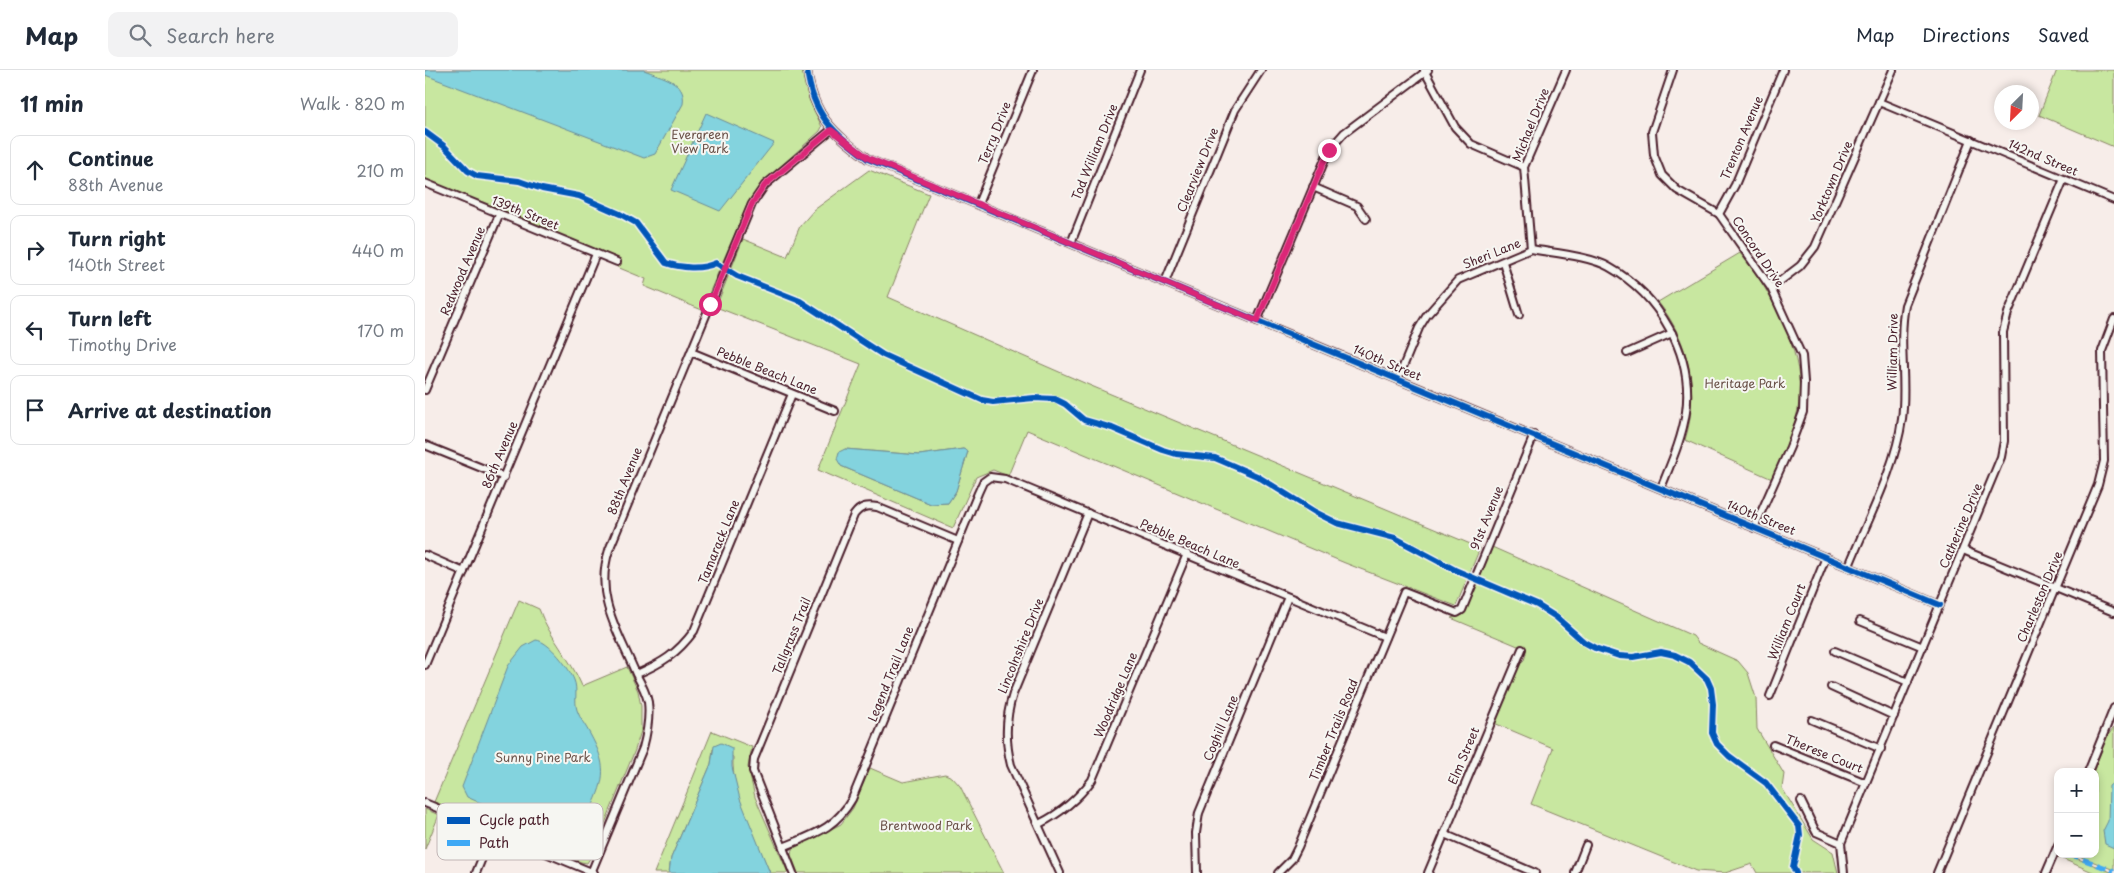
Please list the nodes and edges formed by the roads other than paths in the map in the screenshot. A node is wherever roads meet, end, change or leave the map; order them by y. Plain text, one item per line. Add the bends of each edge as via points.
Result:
1 (807, 70) edge
2 (1033, 70) edge
3 (1140, 70) edge
4 (1261, 70) edge
5 (1566, 70) edge
6 (1673, 70) edge
7 (1783, 70) edge
8 (1893, 70) edge
9 (1426, 71) edge
10 (1879, 102) junction
11 (831, 130) junction
12 (1971, 140) junction
13 (1524, 167) junction
14 (2064, 179) junction
15 (425, 183) edge
16 (1313, 187) junction
17 (2114, 200) edge
18 (978, 204) junction
19 (1719, 214) junction
20 (499, 215) junction
21 (1367, 219) dead end
22 (1071, 243) junction
23 (1531, 249) junction
24 (597, 254) junction
25 (617, 262) dead end
26 (1503, 262) junction
27 (1165, 282) junction
28 (1771, 288) junction
29 (1519, 315) dead end
30 (2114, 319) edge
31 (1257, 321) junction
32 (1672, 332) junction
33 (691, 352) junction
34 (1627, 353) dead end
35 (1398, 379) junction
36 (425, 390) edge
37 (792, 394) junction
38 (835, 411) dead end
39 (1534, 435) junction
40 (425, 445) edge
41 (504, 477) junction
42 (987, 479) joint
43 (1661, 488) junction
44 (1089, 514) junction
45 (1754, 528) junction
46 (958, 541) junction
47 (1963, 550) junction
48 (1187, 554) junction
49 (425, 556) edge
50 (1826, 556) junction
51 (1849, 566) junction
52 (464, 572) junction
53 (2056, 589) junction
54 (1404, 592) joint
55 (1288, 597) junction
56 (1940, 605) junction
57 (2114, 612) edge
58 (1860, 621) dead end
59 (1385, 637) junction
60 (1923, 647) junction
61 (1521, 649) dead end
62 (1835, 651) dead end
63 (425, 665) edge
64 (637, 674) junction
65 (1908, 682) junction
66 (1831, 687) dead end
67 (1770, 696) dead end
68 (2114, 708) edge
69 (1894, 716) junction
70 (2112, 718) edge
71 (1811, 720) dead end
72 (1773, 745) dead end
73 (1881, 749) junction
74 (2090, 768) edge
75 (1866, 783) junction
76 (1801, 801) dead end
77 (425, 803) edge
78 (437, 808) edge
79 (1039, 824) junction
80 (1444, 834) junction
81 (1841, 843) junction
82 (603, 845) edge
83 (1586, 845) dead end
84 (783, 847) junction
85 (2054, 854) edge
86 (481, 860) edge
87 (561, 860) edge
88 (597, 860) edge
89 (476, 873) edge
90 (592, 873) edge
91 (793, 873) edge
92 (1060, 873) edge
93 (1197, 873) edge
94 (1278, 873) edge
95 (1428, 873) edge
96 (1535, 873) edge
97 (1575, 873) edge
98 (1844, 873) edge
99 (1937, 873) edge
100 (2046, 873) edge

1 - 11 street via 814,99
2 - 18 street, Terry Drive
3 - 22 street, Tod William Drive
4 - 27 street, Clearview Drive via 1235,110
5 - 13 street, Michael Drive
6 - 19 street, Concord Drive via 1652,132 1657,165 1669,184
7 - 19 street, Trenton Avenue via 1735,185
8 - 10 street, Yorktown Drive
9 - 13 street via 1455,126 1471,144
9 - 16 street via 1344,133 1329,150
10 - 12 street, 142nd Street
10 - 28 street, Yorktown Drive via 1815,247 1800,266
11 - 18 street, 140th Street via 868,158
11 - 33 street, 88th Avenue via 765,185 752,204
12 - 14 street, 142nd Street
12 - 51 street, William Drive via 1905,304 1900,434
13 - 23 street, Michael Drive
14 - 17 street, 142nd Street
14 - 47 street, Catherine Drive via 2007,313 2003,332 2003,448
15 - 20 street, 139th Street
16 - 21 street via 1357,206
16 - 31 street
18 - 22 street, 140th Street
19 - 28 street, Concord Drive
20 - 24 street, 139th Street
20 - 36 street, Redwood Avenue
22 - 27 street, 140th Street
23 - 26 street, Sheri Lane
23 - 32 street via 1607,266 1645,295
24 - 25 street, 139th Street
24 - 41 street, 86th Avenue
26 - 29 street
26 - 35 street, Sheri Lane via 1457,280 1419,328
27 - 31 street, 140th Street
28 - 45 street, Concord Drive via 1802,356 1803,412
30 - 53 street, Charleston Drive via 2102,351 2104,461
31 - 35 street, 140th Street
32 - 34 street
32 - 43 street via 1686,383 1686,411 1680,443
33 - 37 street, Pebble Beach Lane
33 - 64 street, 88th Avenue via 604,569 608,612
35 - 39 street, 140th Street
37 - 38 street, Pebble Beach Lane
37 - 64 street, Tamarack Lane via 694,631 664,662
39 - 43 street, 140th Street
39 - 54 street, 91st Avenue via 1462,610 1457,613
40 - 41 street
41 - 52 street, 86th Avenue
42 - 44 street, Pebble Beach Lane via 1005,479
42 - 46 street, Legend Trail Lane
43 - 45 street, 140th Street
44 - 48 street, Pebble Beach Lane
44 - 79 street, Lincolnshire Drive via 1007,713 1007,747 1011,765
45 - 50 street, 140th Street
46 - 84 street, Legend Trail Lane via 849,804 829,827
46 - 84 street, Tallgrass Trail via 877,507 862,507 854,515 755,758 753,771
47 - 53 street
47 - 56 street, Catherine Drive
48 - 55 street, Pebble Beach Lane
48 - 79 street, Woodridge Lane via 1096,773 1068,806
49 - 52 street
50 - 51 street, 140th Street
50 - 67 street, William Court
51 - 56 street, 140th Street
52 - 63 street, 86th Avenue
53 - 57 street
53 - 99 street, Charleston Drive
54 - 59 street, Timber Trails Road
55 - 59 street, Pebble Beach Lane
55 - 93 street, Coghill Lane via 1199,814
56 - 60 street, Catherine Drive
58 - 60 street
59 - 94 street, Timber Trails Road via 1298,847
60 - 65 street, Catherine Drive
61 - 80 street, Elm Street
62 - 65 street
64 - 82 street, 88th Avenue via 647,701 647,734
65 - 69 street, Catherine Drive
66 - 69 street
68 - 70 street
69 - 73 street, Catherine Drive
70 - 74 street
71 - 73 street
72 - 75 street, Therese Court
73 - 75 street, Catherine Drive
75 - 81 street, Catherine Drive
76 - 81 street via 1816,832
77 - 78 street
79 - 92 street, Lincolnshire Drive
80 - 95 street, Elm Street
80 - 96 street
81 - 98 street, Catherine Drive
83 - 97 street
84 - 91 street, Tallgrass Trail
85 - 100 street
86 - 89 street
87 - 90 street
88 - 90 street, 88th Avenue

